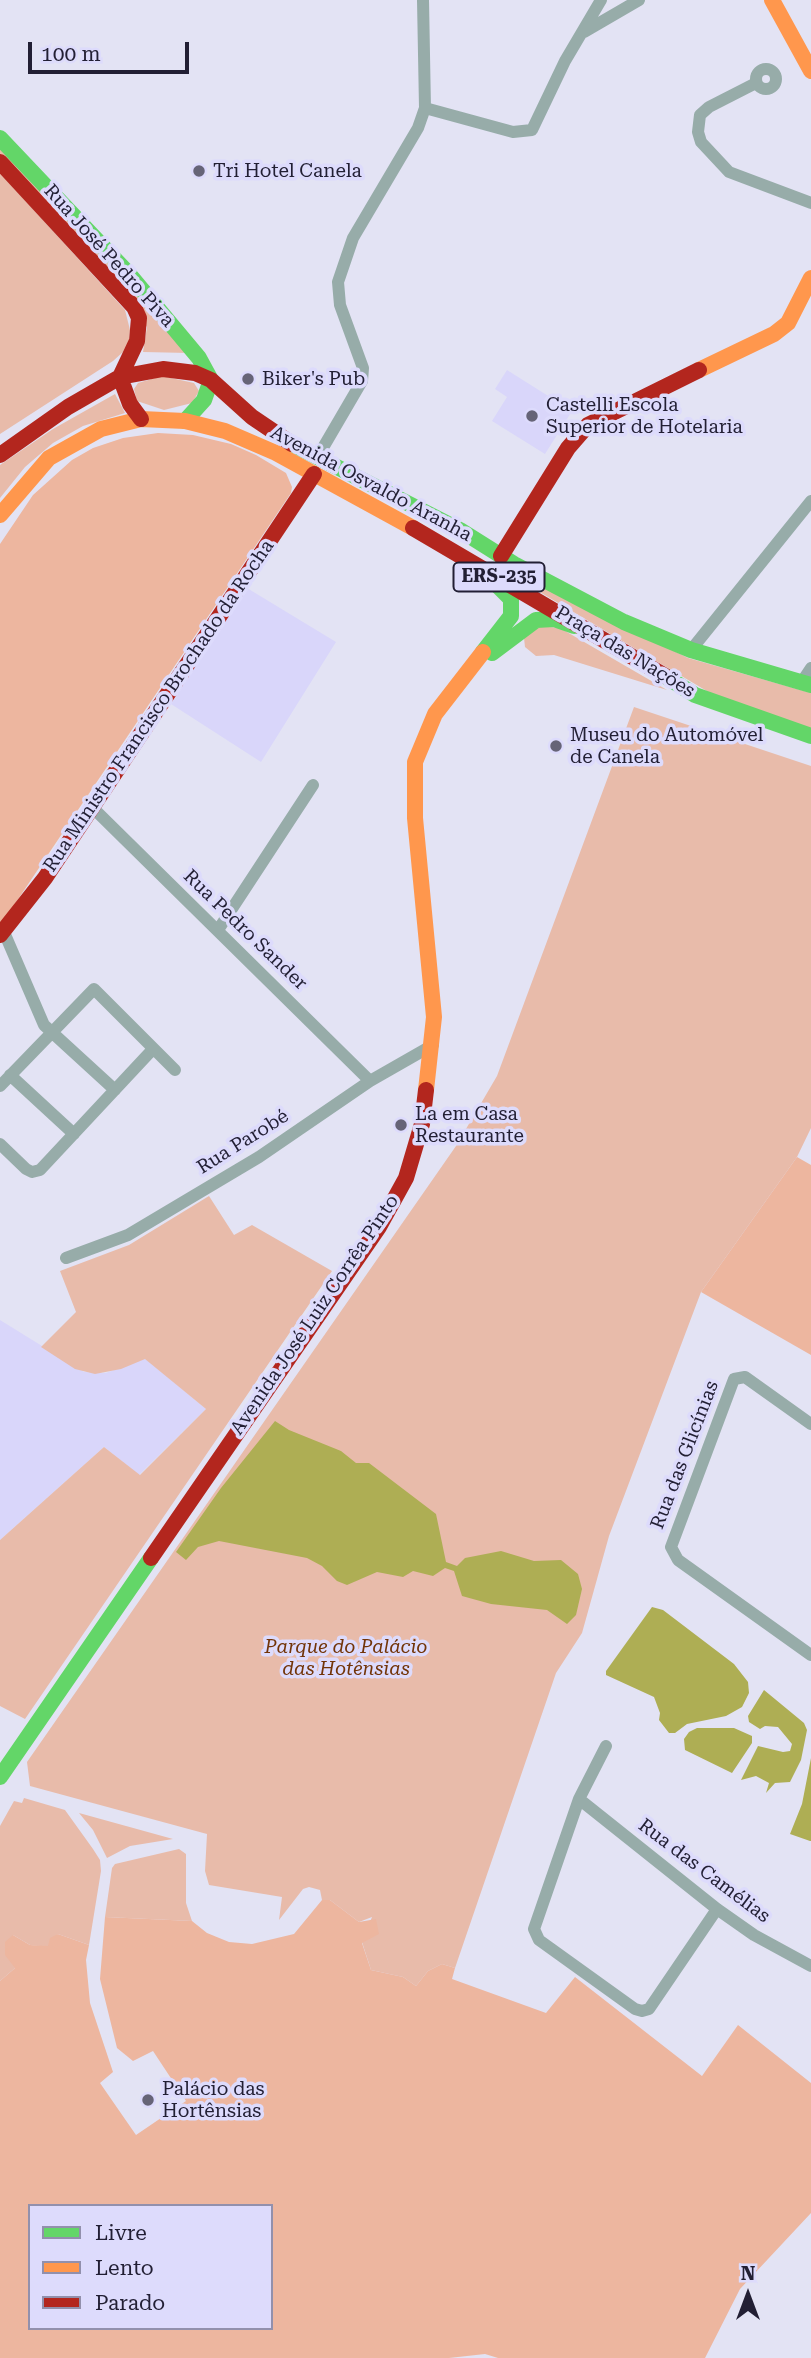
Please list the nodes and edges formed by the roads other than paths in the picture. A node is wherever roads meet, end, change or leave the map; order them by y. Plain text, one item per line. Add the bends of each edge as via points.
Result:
1 (423, 0) edge
2 (601, 0) edge
3 (639, 0) edge
4 (772, 0) edge
5 (583, 32) junction
6 (811, 71) edge
7 (757, 83) dead end
8 (425, 108) junction
9 (0, 138) edge
10 (0, 162) edge
11 (811, 202) edge
12 (811, 278) edge
13 (120, 377) junction
14 (211, 380) junction
15 (141, 419) junction
16 (185, 421) junction
17 (0, 455) edge
18 (315, 466) junction
19 (811, 501) edge
20 (0, 515) edge
21 (408, 525) junction
22 (502, 556) junction
23 (471, 561) junction
24 (593, 633) junction
25 (691, 650) junction
26 (811, 668) edge
27 (466, 676) junction
28 (806, 684) edge
29 (811, 736) edge
30 (313, 785) dead end
31 (92, 807) junction
32 (218, 930) junction
33 (2, 933) edge
34 (51, 1034) junction
35 (433, 1045) junction
36 (153, 1049) junction
37 (175, 1070) dead end
38 (10, 1075) junction
39 (370, 1081) junction
40 (0, 1086) edge
41 (115, 1090) junction
42 (74, 1134) junction
43 (0, 1144) edge
44 (66, 1258) dead end
45 (811, 1424) edge
46 (811, 1654) edge
47 (606, 1746) dead end
48 (0, 1777) edge
49 (579, 1799) junction
50 (717, 1909) junction
51 (811, 1966) edge

1 - 8 street
2 - 5 street
3 - 5 street
4 - 6 street
5 - 8 street via 528,132
7 - 11 street via 700,115 701,142 729,173
8 - 18 street via 341,267 338,296 363,374
9 - 14 street, Rua José Pedro Piva via 128,273 190,345
10 - 13 street, Rua José Pedro Piva via 134,307 139,318 137,341
12 - 22 street via 788,323 774,334 588,425 568,448
13 - 14 street, ERS-235 via 163,369
13 - 15 street
13 - 17 street, ERS-235
14 - 16 street via 204,400
14 - 18 street, Avenida Osvaldo Aranha / ERS-235
15 - 16 street, ERS-235
15 - 20 street, ERS-235 via 101,429 58,452 33,473
16 - 18 street, Praça das Nações / ERS-235
18 - 21 street, Praça das Nações / ERS-235
18 - 22 street, Avenida Osvaldo Aranha / ERS-235 via 460,530
18 - 31 street, Rua Ministro Francisco Brochado da Rocha
19 - 25 street
21 - 22 street via 483,557 498,560
21 - 23 street, Praça das Nações / ERS-235
22 - 25 street, Avenida Osvaldo Aranha / ERS-235 via 624,621
23 - 24 street, Praça das Nações / ERS-235
23 - 27 street, Avenida José Luiz Corrêa Pinto via 508,594 513,611
24 - 27 street, Avenida José Luiz Corrêa Pinto via 554,619 536,620
24 - 29 street, Praça das Nações / ERS-235 via 695,695
25 - 28 street, Avenida Osvaldo Aranha / ERS-235
26 - 28 street
27 - 35 street, Avenida José Luiz Corrêa Pinto via 435,714 419,746 413,778 432,984
30 - 32 street
31 - 32 street, Rua Pedro Sander
31 - 33 street, Rua Ministro Francisco Brochado da Rocha via 28,903
32 - 39 street, Rua Pedro Sander
33 - 34 street
34 - 36 street via 94,989
34 - 38 street
34 - 41 street
35 - 39 street, Rua Parobé
35 - 48 street, Avenida José Luiz Corrêa Pinto via 416,1151 379,1227
36 - 37 street
36 - 41 street
38 - 40 street
38 - 42 street
39 - 44 street, Rua Parobé via 259,1157 128,1235
41 - 42 street
42 - 43 street via 40,1170 32,1172
45 - 46 street, Rua das Glicínias via 746,1377 729,1387 672,1551 678,1560
47 - 49 street
49 - 50 street, Rua das Camélias
49 - 50 street via 535,1935 642,2011 649,2009
50 - 51 street, Rua das Camélias

